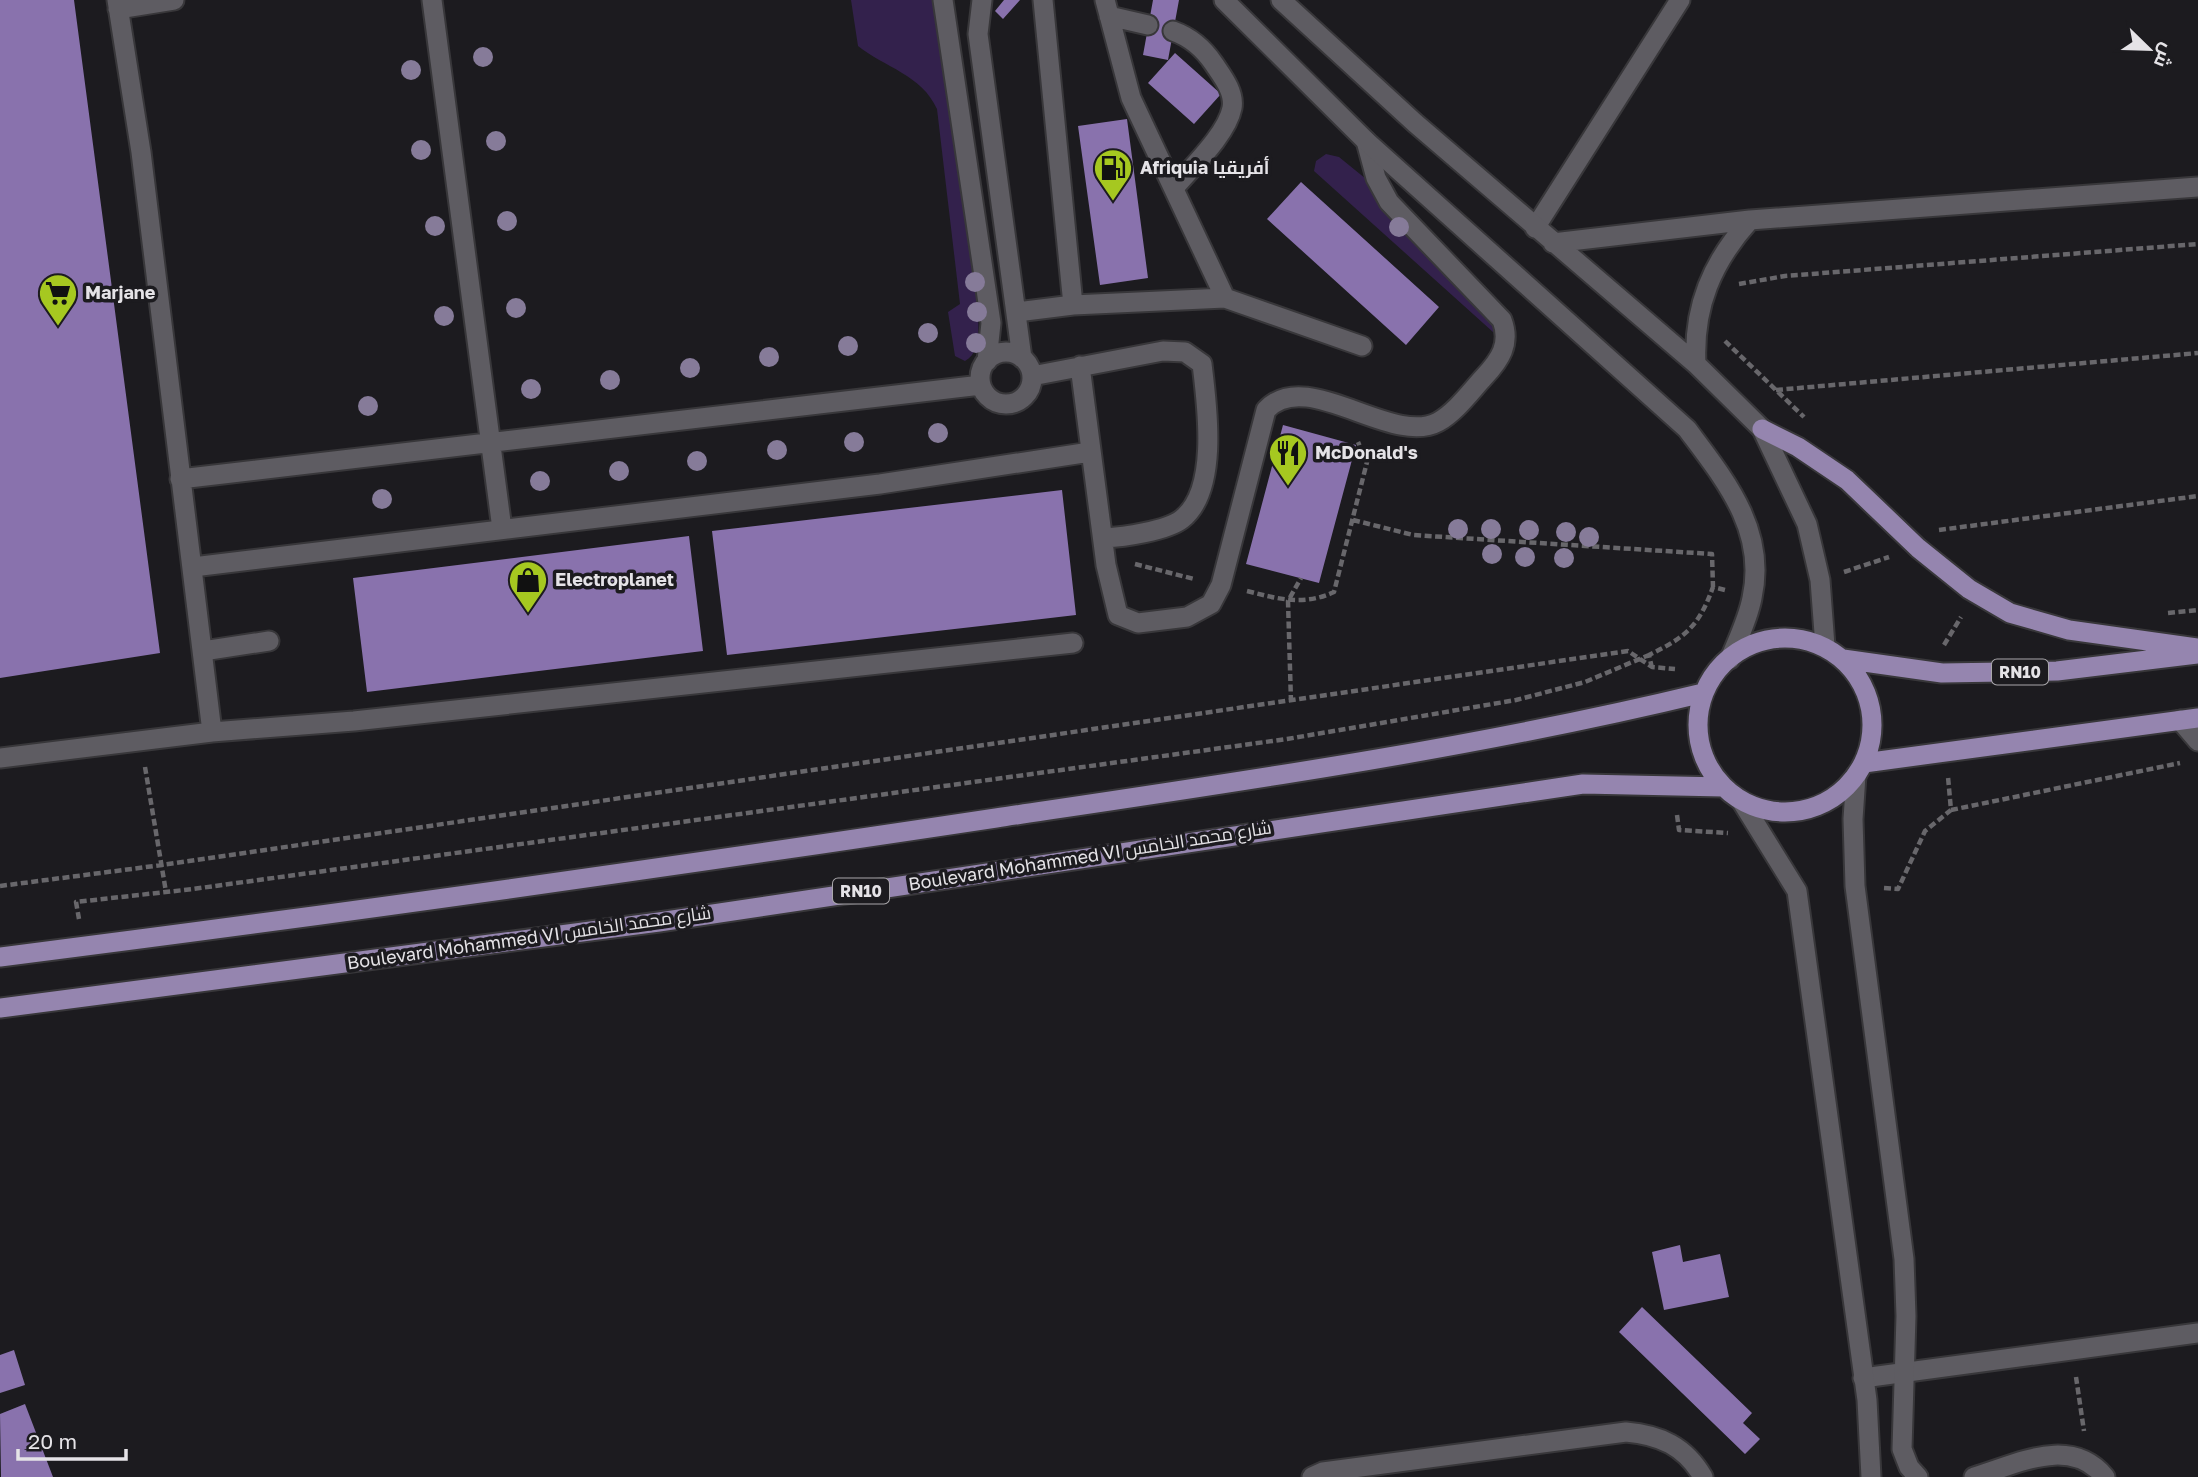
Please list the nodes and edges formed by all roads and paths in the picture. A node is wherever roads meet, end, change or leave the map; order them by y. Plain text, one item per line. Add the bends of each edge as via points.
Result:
1 (174, 0) edge
2 (432, 0) edge
3 (943, 0) edge
4 (982, 0) edge
5 (1043, 0) edge
6 (1224, 0) edge
7 (1281, 0) edge
8 (1680, 0) edge
9 (118, 4) edge
10 (1107, 8) edge
11 (1148, 25) dead end
12 (1173, 31) dead end
13 (1366, 141) junction
14 (1175, 187) junction
15 (2198, 187) edge
16 (1750, 220) junction
17 (1535, 228) junction
18 (1553, 243) junction
19 (2198, 244) edge
20 (1733, 284) dead end
21 (1225, 298) junction
22 (1073, 305) junction
23 (1699, 308) junction
24 (1017, 312) junction
25 (1362, 346) dead end
26 (2198, 353) edge
27 (1022, 358) junction
28 (987, 361) junction
29 (1696, 364) junction
30 (1080, 366) junction
31 (1032, 376) junction
32 (981, 385) junction
33 (1775, 391) junction
34 (1369, 415) junction
35 (1806, 419) dead end
36 (1762, 429) junction
37 (491, 443) junction
38 (1090, 452) junction
39 (180, 479) junction
40 (2198, 496) edge
41 (1353, 520) junction
42 (502, 529) junction
43 (1113, 538) junction
44 (1939, 538) dead end
45 (1893, 555) dead end
46 (193, 567) junction
47 (1301, 578) dead end
48 (1820, 580) junction
49 (1221, 585) junction
50 (1713, 587) junction
51 (1753, 596) junction
52 (1288, 601) junction
53 (1952, 609) dead end
54 (2198, 610) edge
55 (2155, 614) dead end
56 (269, 641) dead end
57 (1073, 643) dead end
58 (1825, 646) junction
59 (2198, 648) edge
60 (203, 651) junction
61 (2198, 653) edge
62 (1648, 654) junction
63 (1843, 659) junction
64 (1641, 660) junction
65 (1723, 665) junction
66 (1652, 667) junction
67 (1942, 673) junction
68 (1703, 692) junction
69 (1292, 702) junction
70 (1662, 703) junction
71 (2189, 719) edge
72 (212, 732) junction
73 (2198, 741) edge
74 (140, 742) junction
75 (1946, 752) junction
76 (0, 758) edge
77 (2185, 761) dead end
78 (1860, 769) junction
79 (1671, 786) junction
80 (1723, 787) junction
81 (1742, 802) junction
82 (1951, 810) junction
83 (1735, 833) dead end
84 (162, 865) junction
85 (0, 886) edge
86 (1855, 886) junction
87 (166, 892) junction
88 (83, 946) junction
89 (0, 957) edge
90 (0, 1008) edge
91 (2198, 1333) edge
92 (2072, 1350) junction
93 (1905, 1373) junction
94 (1863, 1378) junction
95 (2088, 1460) junction
96 (1312, 1477) edge
97 (1703, 1477) edge
98 (1871, 1477) edge
99 (1918, 1477) edge
100 (1974, 1477) edge
101 (2105, 1477) edge

1 - 9 street
2 - 37 street
3 - 28 street via 990,313
4 - 24 street via 978,34
5 - 22 street
6 - 13 street
7 - 17 street
8 - 17 street
9 - 39 street via 141,152
10 - 11 street
10 - 14 street via 1131,98
12 - 14 street via 1186,35 1208,55 1229,86 1232,108 1216,139
13 - 34 street via 1376,178 1389,202 1506,329 1501,359 1437,423 1412,425
13 - 51 street via 1687,429 1729,485 1756,546
14 - 21 street
15 - 16 street
16 - 18 street
16 - 23 street via 1718,262
17 - 18 street
18 - 29 street
19 - 20 path via 1785,276
21 - 22 street
21 - 25 street
22 - 24 street
23 - 29 street
23 - 33 path via 1715,312 1726,344
24 - 27 street
26 - 33 path
27 - 28 street via 1004,352
27 - 31 street
28 - 32 street
29 - 36 street
30 - 31 street
30 - 38 street
30 - 43 street via 1174,350 1202,364 1209,447 1194,504 1179,522
31 - 32 street via 1024,396 1005,404 995,401
32 - 37 street
33 - 35 path
34 - 41 path via 1356,437 1367,462
34 - 49 street via 1297,394 1286,395 1266,410
36 - 48 street via 1807,524
36 - 59 main road via 1847,480 1918,548 1969,589 2010,614 2069,630
37 - 39 street
37 - 42 street
38 - 42 street via 880,484
38 - 43 street
39 - 46 street
40 - 44 path via 1931,531
41 - 50 path via 1413,535 1712,554
41 - 52 path via 1334,592 1315,601
42 - 46 street
43 - 49 path via 1124,555 1144,568
43 - 49 street via 1106,565 1118,615 1138,623 1187,617 1211,604
45 - 48 path
46 - 60 street
47 - 52 path
48 - 58 street
49 - 52 path
50 - 51 path
50 - 62 path via 1703,614 1688,632
51 - 65 street
52 - 69 path
53 - 67 path via 1962,618 1942,647
54 - 55 path
56 - 60 street
57 - 72 street via 354,721
58 - 63 main road, RN10
58 - 65 main road, RN10 via 1777,638 1754,643
60 - 72 street
61 - 67 main road, RN10 via 2057,671
62 - 64 path
62 - 66 path
63 - 67 main road, RN10
63 - 78 main road, RN10 via 1868,696 1872,718 1871,741
64 - 66 path
64 - 69 path via 1628,651
64 - 87 path via 1585,682 1516,700 1287,739
65 - 66 path
65 - 68 main road, RN10
66 - 70 path
68 - 70 main road
68 - 80 main road, RN10 via 1697,733 1706,762
69 - 84 path
70 - 88 main road via 1561,726 1106,802 627,874
71 - 73 street
71 - 75 main road
72 - 74 street
74 - 76 street
74 - 84 path
75 - 78 main road
75 - 82 path
77 - 82 path
78 - 81 main road, RN10 via 1839,794 1816,807 1791,813 1766,811
78 - 86 street via 1853,819
79 - 80 main road, Boulevard Mohammed VI شارع محمد الخامس / RN10
79 - 83 path via 1679,830
79 - 90 main road, Boulevard Mohammed VI شارع محمد الخامس / RN10 via 1583,784 659,922
80 - 81 main road, RN10
81 - 94 street via 1797,891
82 - 86 path via 1925,831 1898,889
84 - 85 path
84 - 87 path
86 - 93 street via 1904,1259
87 - 88 path via 76,902
88 - 89 main road
91 - 92 street
92 - 93 street
92 - 95 path
93 - 94 street
93 - 99 street via 1902,1449
94 - 98 street
95 - 100 street via 2049,1454
95 - 101 street
96 - 97 street via 1626,1433 1651,1434 1677,1446

